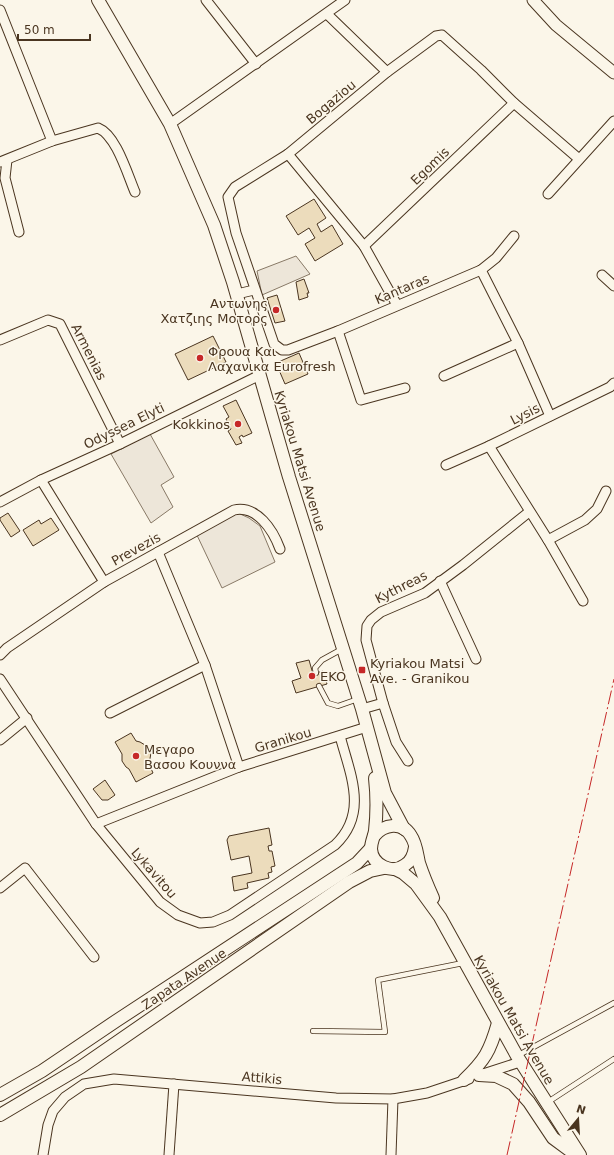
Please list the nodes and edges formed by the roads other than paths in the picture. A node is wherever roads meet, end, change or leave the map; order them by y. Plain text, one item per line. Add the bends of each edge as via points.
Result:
1 (98, 0) edge
2 (206, 0) edge
3 (345, 0) edge
4 (533, 0) edge
5 (0, 10) edge
6 (327, 14) junction
7 (256, 64) junction
8 (387, 72) junction
9 (614, 73) edge
10 (514, 103) junction
11 (614, 121) edge
12 (170, 124) junction
13 (52, 141) junction
14 (288, 154) junction
15 (579, 159) junction
16 (4, 161) edge
17 (135, 192) dead end
18 (548, 194) dead end
19 (19, 232) dead end
20 (514, 236) dead end
21 (364, 246) junction
22 (481, 270) junction
23 (602, 275) dead end
24 (614, 286) edge
25 (254, 290) junction
26 (237, 294) junction
27 (397, 305) junction
28 (338, 331) junction
29 (3, 338) edge
30 (518, 343) junction
31 (260, 375) junction
32 (444, 376) dead end
33 (614, 383) edge
34 (405, 388) dead end
35 (550, 416) junction
36 (120, 444) junction
37 (489, 446) junction
38 (446, 465) dead end
39 (40, 480) junction
40 (606, 491) dead end
41 (0, 502) edge
42 (529, 512) junction
43 (548, 540) junction
44 (280, 549) dead end
45 (158, 552) junction
46 (104, 582) junction
47 (440, 582) junction
48 (583, 601) dead end
49 (342, 649) junction
50 (0, 655) edge
51 (476, 659) dead end
52 (205, 665) junction
53 (316, 673) dead end
54 (0, 679) edge
55 (319, 686) dead end
56 (383, 703) junction
57 (361, 704) junction
58 (110, 713) dead end
59 (27, 718) junction
60 (367, 727) junction
61 (340, 736) junction
62 (0, 740) edge
63 (370, 741) junction
64 (408, 761) dead end
65 (239, 767) junction
66 (96, 824) junction
67 (404, 829) junction
68 (372, 842) junction
69 (415, 847) junction
70 (390, 868) junction
71 (0, 888) edge
72 (440, 917) junction
73 (94, 957) dead end
74 (464, 962) junction
75 (614, 1003) edge
76 (498, 1023) junction
77 (313, 1031) dead end
78 (518, 1059) junction
79 (614, 1060) edge
80 (479, 1075) junction
81 (464, 1080) junction
82 (174, 1084) junction
83 (0, 1095) edge
84 (393, 1099) junction
85 (547, 1103) junction
86 (0, 1115) edge
87 (43, 1155) edge
88 (169, 1155) edge
89 (391, 1155) edge
90 (576, 1155) edge
91 (580, 1155) edge

1 - 12 main road, Kyriakou Matsi Avenue
2 - 7 street
3 - 6 street
4 - 9 street via 556,26
5 - 13 street
6 - 7 street
6 - 8 street
7 - 12 street
8 - 10 street, Bogaziou via 431,39 442,36
8 - 14 street, Bogaziou
10 - 15 street
10 - 21 street, Egomis
11 - 15 street
12 - 26 main road, Kyriakou Matsi Avenue via 214,225
13 - 16 street
13 - 17 street via 98,128 104,130 111,138
14 - 21 street
14 - 25 street, Bogaziou via 235,188 228,197
15 - 18 street
16 - 19 street via 5,178
20 - 22 street, Kantaras via 496,258
21 - 27 street
22 - 27 street, Kantaras
22 - 30 street
23 - 24 street
25 - 26 street
25 - 28 street, Kantaras via 274,344 282,350
26 - 31 main road, Kyriakou Matsi Avenue
27 - 28 street, Kantaras
28 - 34 street via 361,400
29 - 36 street, Armenias via 48,320 60,324
30 - 32 street
30 - 35 street
31 - 36 street, Odyssea Elyti
31 - 49 main road, Kyriakou Matsi Avenue
33 - 35 street, Lysis
35 - 37 street, Lysis
36 - 39 street, Odyssea Elyti
37 - 38 street, Lysis
37 - 42 street
39 - 41 street, Odyssea Elyti
39 - 46 street
40 - 43 street via 597,509 585,520
42 - 43 street
42 - 47 street, Kythreas
43 - 48 street
44 - 45 street, Prevezis via 274,535 262,520 251,512 240,509 221,516
45 - 46 street, Prevezis
45 - 52 street
46 - 50 street, Prevezis
47 - 51 street
47 - 56 street, Kythreas via 425,593 381,612 367,626 367,647
49 - 53 lane via 322,660 315,668
49 - 57 main road, Kyriakou Matsi Avenue
52 - 58 street
52 - 65 street
54 - 59 street, Lykavitou
55 - 57 lane via 328,703 338,706
56 - 57 street
56 - 64 street, Kythreas via 396,742
57 - 60 main road, Kyriakou Matsi Avenue
59 - 62 street
59 - 66 street, Lykavitou
60 - 61 street, Granikou
60 - 63 main road, Kyriakou Matsi Avenue
61 - 65 street, Granikou
61 - 66 street, Lykavitou via 355,800 353,818 344,835 335,845 230,915 217,920 208,923 195,922 182,918 166,907
63 - 67 main road, Kyriakou Matsi Avenue via 385,793
63 - 68 main road, Kyriakou Matsi Avenue via 377,801
65 - 66 street, Granikou
67 - 68 main road via 399,826 382,828
67 - 69 main road, Kyriakou Matsi Avenue via 412,836
68 - 70 main road, Kyriakou Matsi Avenue via 375,860
68 - 83 main road, Zapata Avenue via 364,858 347,870 42,1071
69 - 70 main road via 409,862 400,868
69 - 72 main road, Kyriakou Matsi Avenue
70 - 72 main road, Kyriakou Matsi Avenue via 403,873 416,884
70 - 86 main road, Zapata Avenue via 370,871 349,882 80,1066
71 - 73 street via 25,868
72 - 74 main road, Kyriakou Matsi Avenue
74 - 76 main road, Kyriakou Matsi Avenue
74 - 77 lane via 378,980 386,1032
75 - 78 lane
76 - 78 main road, Kyriakou Matsi Avenue
76 - 81 main road via 488,1052
78 - 80 street, Attikis
78 - 85 main road, Kyriakou Matsi Avenue
79 - 85 lane
80 - 81 street, Attikis
80 - 90 main road via 496,1076 513,1084 553,1138
81 - 84 street, Attikis via 427,1093
82 - 84 street, Attikis via 336,1098
82 - 87 street, Attikis via 114,1079 84,1084 52,1110
82 - 88 street
84 - 89 street
85 - 91 main road, Kyriakou Matsi Avenue

